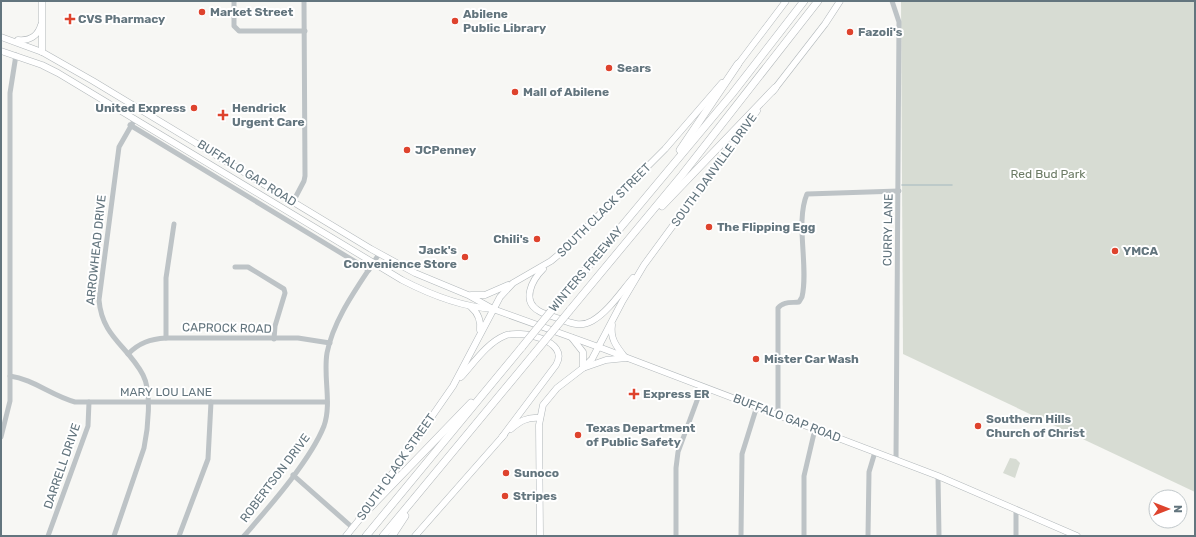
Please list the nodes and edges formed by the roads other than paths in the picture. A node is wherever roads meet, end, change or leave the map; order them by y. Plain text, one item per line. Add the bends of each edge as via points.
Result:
1 (42, 1) edge
2 (234, 1) edge
3 (304, 1) edge
4 (786, 1) edge
5 (804, 1) edge
6 (818, 1) edge
7 (840, 1) edge
8 (892, 1) edge
9 (42, 21) junction
10 (305, 31) junction
11 (1, 37) edge
12 (13, 40) junction
13 (1, 51) edge
14 (42, 52) junction
15 (16, 56) junction
16 (738, 64) junction
17 (775, 88) junction
18 (135, 119) junction
19 (130, 125) junction
20 (658, 183) junction
21 (899, 191) junction
22 (293, 202) junction
23 (277, 205) junction
24 (174, 224) dead end
25 (620, 250) junction
26 (379, 254) junction
27 (551, 261) junction
28 (373, 263) junction
29 (644, 265) junction
30 (235, 267) dead end
31 (369, 270) junction
32 (513, 283) junction
33 (468, 295) junction
34 (471, 307) junction
35 (493, 309) junction
36 (613, 319) junction
37 (480, 334) junction
38 (570, 336) junction
39 (166, 338) junction
40 (274, 339) junction
41 (330, 343) junction
42 (599, 347) junction
43 (128, 354) junction
44 (626, 357) junction
45 (583, 368) junction
46 (504, 369) junction
47 (10, 376) junction
48 (453, 386) junction
49 (702, 387) junction
50 (89, 402) junction
51 (211, 402) junction
52 (327, 402) junction
53 (147, 403) junction
54 (757, 406) junction
55 (778, 414) junction
56 (540, 418) junction
57 (815, 429) junction
58 (502, 436) junction
59 (1, 437) edge
60 (875, 452) junction
61 (896, 460) junction
62 (293, 476) junction
63 (938, 476) junction
64 (424, 486) junction
65 (1016, 510) junction
66 (360, 518) junction
67 (353, 528) junction
68 (48, 536) edge
69 (114, 536) edge
70 (179, 536) edge
71 (244, 536) edge
72 (346, 536) edge
73 (366, 536) edge
74 (383, 536) edge
75 (392, 536) edge
76 (415, 536) edge
77 (540, 536) edge
78 (676, 536) edge
79 (741, 536) edge
80 (804, 536) edge
81 (868, 536) edge
82 (938, 536) edge
83 (1016, 536) edge
84 (1077, 536) edge

1 - 9 main road
2 - 10 street via 234,26 239,31
3 - 10 street
4 - 16 main road, SOUTH CLACK STREET
5 - 20 highway, WINTERS FREEWAY via 732,94
6 - 25 highway, WINTERS FREEWAY
7 - 17 main road, SOUTH DANVILLE DRIVE
8 - 21 street, CURRY LANE via 899,22
9 - 12 main road via 34,36 26,40
9 - 14 main road
10 - 22 street via 305,176
11 - 12 main road, BUFFALO GAP ROAD
12 - 14 main road, BUFFALO GAP ROAD
13 - 15 main road, BUFFALO GAP ROAD
14 - 22 main road, BUFFALO GAP ROAD
15 - 18 main road, BUFFALO GAP ROAD via 58,73
15 - 47 street via 10,93
16 - 20 highway
16 - 27 main road, SOUTH CLACK STREET via 665,149
17 - 25 highway
17 - 29 main road, SOUTH DANVILLE DRIVE via 733,141
18 - 19 street, ARROWHEAD DRIVE
18 - 23 main road, BUFFALO GAP ROAD
19 - 31 street
19 - 43 street, ARROWHEAD DRIVE via 118,154 98,300 106,328
20 - 46 highway, WINTERS FREEWAY, bridge
21 - 55 street via 807,194 803,215 802,298 799,302 787,303 778,308
21 - 61 street, CURRY LANE
22 - 23 main road via 286,206
22 - 26 main road, BUFFALO GAP ROAD
23 - 28 main road, BUFFALO GAP ROAD
24 - 39 street via 166,278
25 - 64 highway, WINTERS FREEWAY, bridge
26 - 28 street, ROBERTSON DRIVE
26 - 33 main road, BUFFALO GAP ROAD via 414,273
27 - 29 main road via 530,286 530,299 539,311 577,325 597,318
27 - 32 main road, SOUTH CLACK STREET
28 - 31 street, ROBERTSON DRIVE
28 - 34 main road, BUFFALO GAP ROAD via 417,288
29 - 36 main road, SOUTH DANVILLE DRIVE
30 - 40 street via 248,267 284,289
31 - 41 street, ROBERTSON DRIVE via 342,314
32 - 33 main road via 484,295
32 - 35 main road, SOUTH CLACK STREET via 505,290
33 - 35 main road, BUFFALO GAP ROAD
34 - 35 main road, BUFFALO GAP ROAD
34 - 37 main road via 479,320
35 - 37 main road, SOUTH CLACK STREET
35 - 38 main road, BUFFALO GAP ROAD
36 - 42 main road, SOUTH DANVILLE DRIVE
36 - 44 main road via 611,331 614,344
37 - 48 main road, SOUTH CLACK STREET
38 - 42 main road, BUFFALO GAP ROAD
38 - 45 main road via 583,352
39 - 40 street, CAPROCK ROAD
39 - 43 street, CAPROCK ROAD via 147,341 136,346
40 - 41 street, CAPROCK ROAD via 309,339
41 - 52 street, ROBERTSON DRIVE via 326,370
42 - 44 main road, BUFFALO GAP ROAD
42 - 45 main road, SOUTH DANVILLE DRIVE
43 - 53 street, ARROWHEAD DRIVE via 144,377
44 - 45 main road via 606,360
44 - 49 main road, BUFFALO GAP ROAD
45 - 56 main road via 552,392 543,405
46 - 66 highway
46 - 73 highway, WINTERS FREEWAY
47 - 50 street, MARY LOU LANE via 25,380 65,399
47 - 59 street via 10,401
48 - 58 main road via 505,335 524,334 550,342 556,347 559,357 556,365
48 - 66 main road, SOUTH CLACK STREET
49 - 54 main road, BUFFALO GAP ROAD
49 - 78 street via 678,452
50 - 53 street, MARY LOU LANE
50 - 68 street, DARRELL DRIVE via 86,432
51 - 52 street, MARY LOU LANE
51 - 53 street, MARY LOU LANE
51 - 70 street via 208,459
52 - 62 street, ROBERTSON DRIVE via 327,415 318,439
53 - 69 street, ARROWHEAD DRIVE via 147,434 144,448
54 - 55 main road, BUFFALO GAP ROAD
54 - 79 street via 742,454
55 - 57 main road, BUFFALO GAP ROAD
56 - 58 main road via 523,420
56 - 77 main road
57 - 60 main road, BUFFALO GAP ROAD
57 - 80 street via 804,476
58 - 76 main road
60 - 61 main road, BUFFALO GAP ROAD
60 - 81 street via 869,472
61 - 63 main road, BUFFALO GAP ROAD
62 - 67 street
62 - 71 street, ROBERTSON DRIVE
63 - 65 main road, BUFFALO GAP ROAD
63 - 82 street
64 - 74 highway, WINTERS FREEWAY
64 - 75 highway
65 - 83 street
65 - 84 main road, BUFFALO GAP ROAD
66 - 67 main road, SOUTH CLACK STREET
67 - 72 main road, SOUTH CLACK STREET

